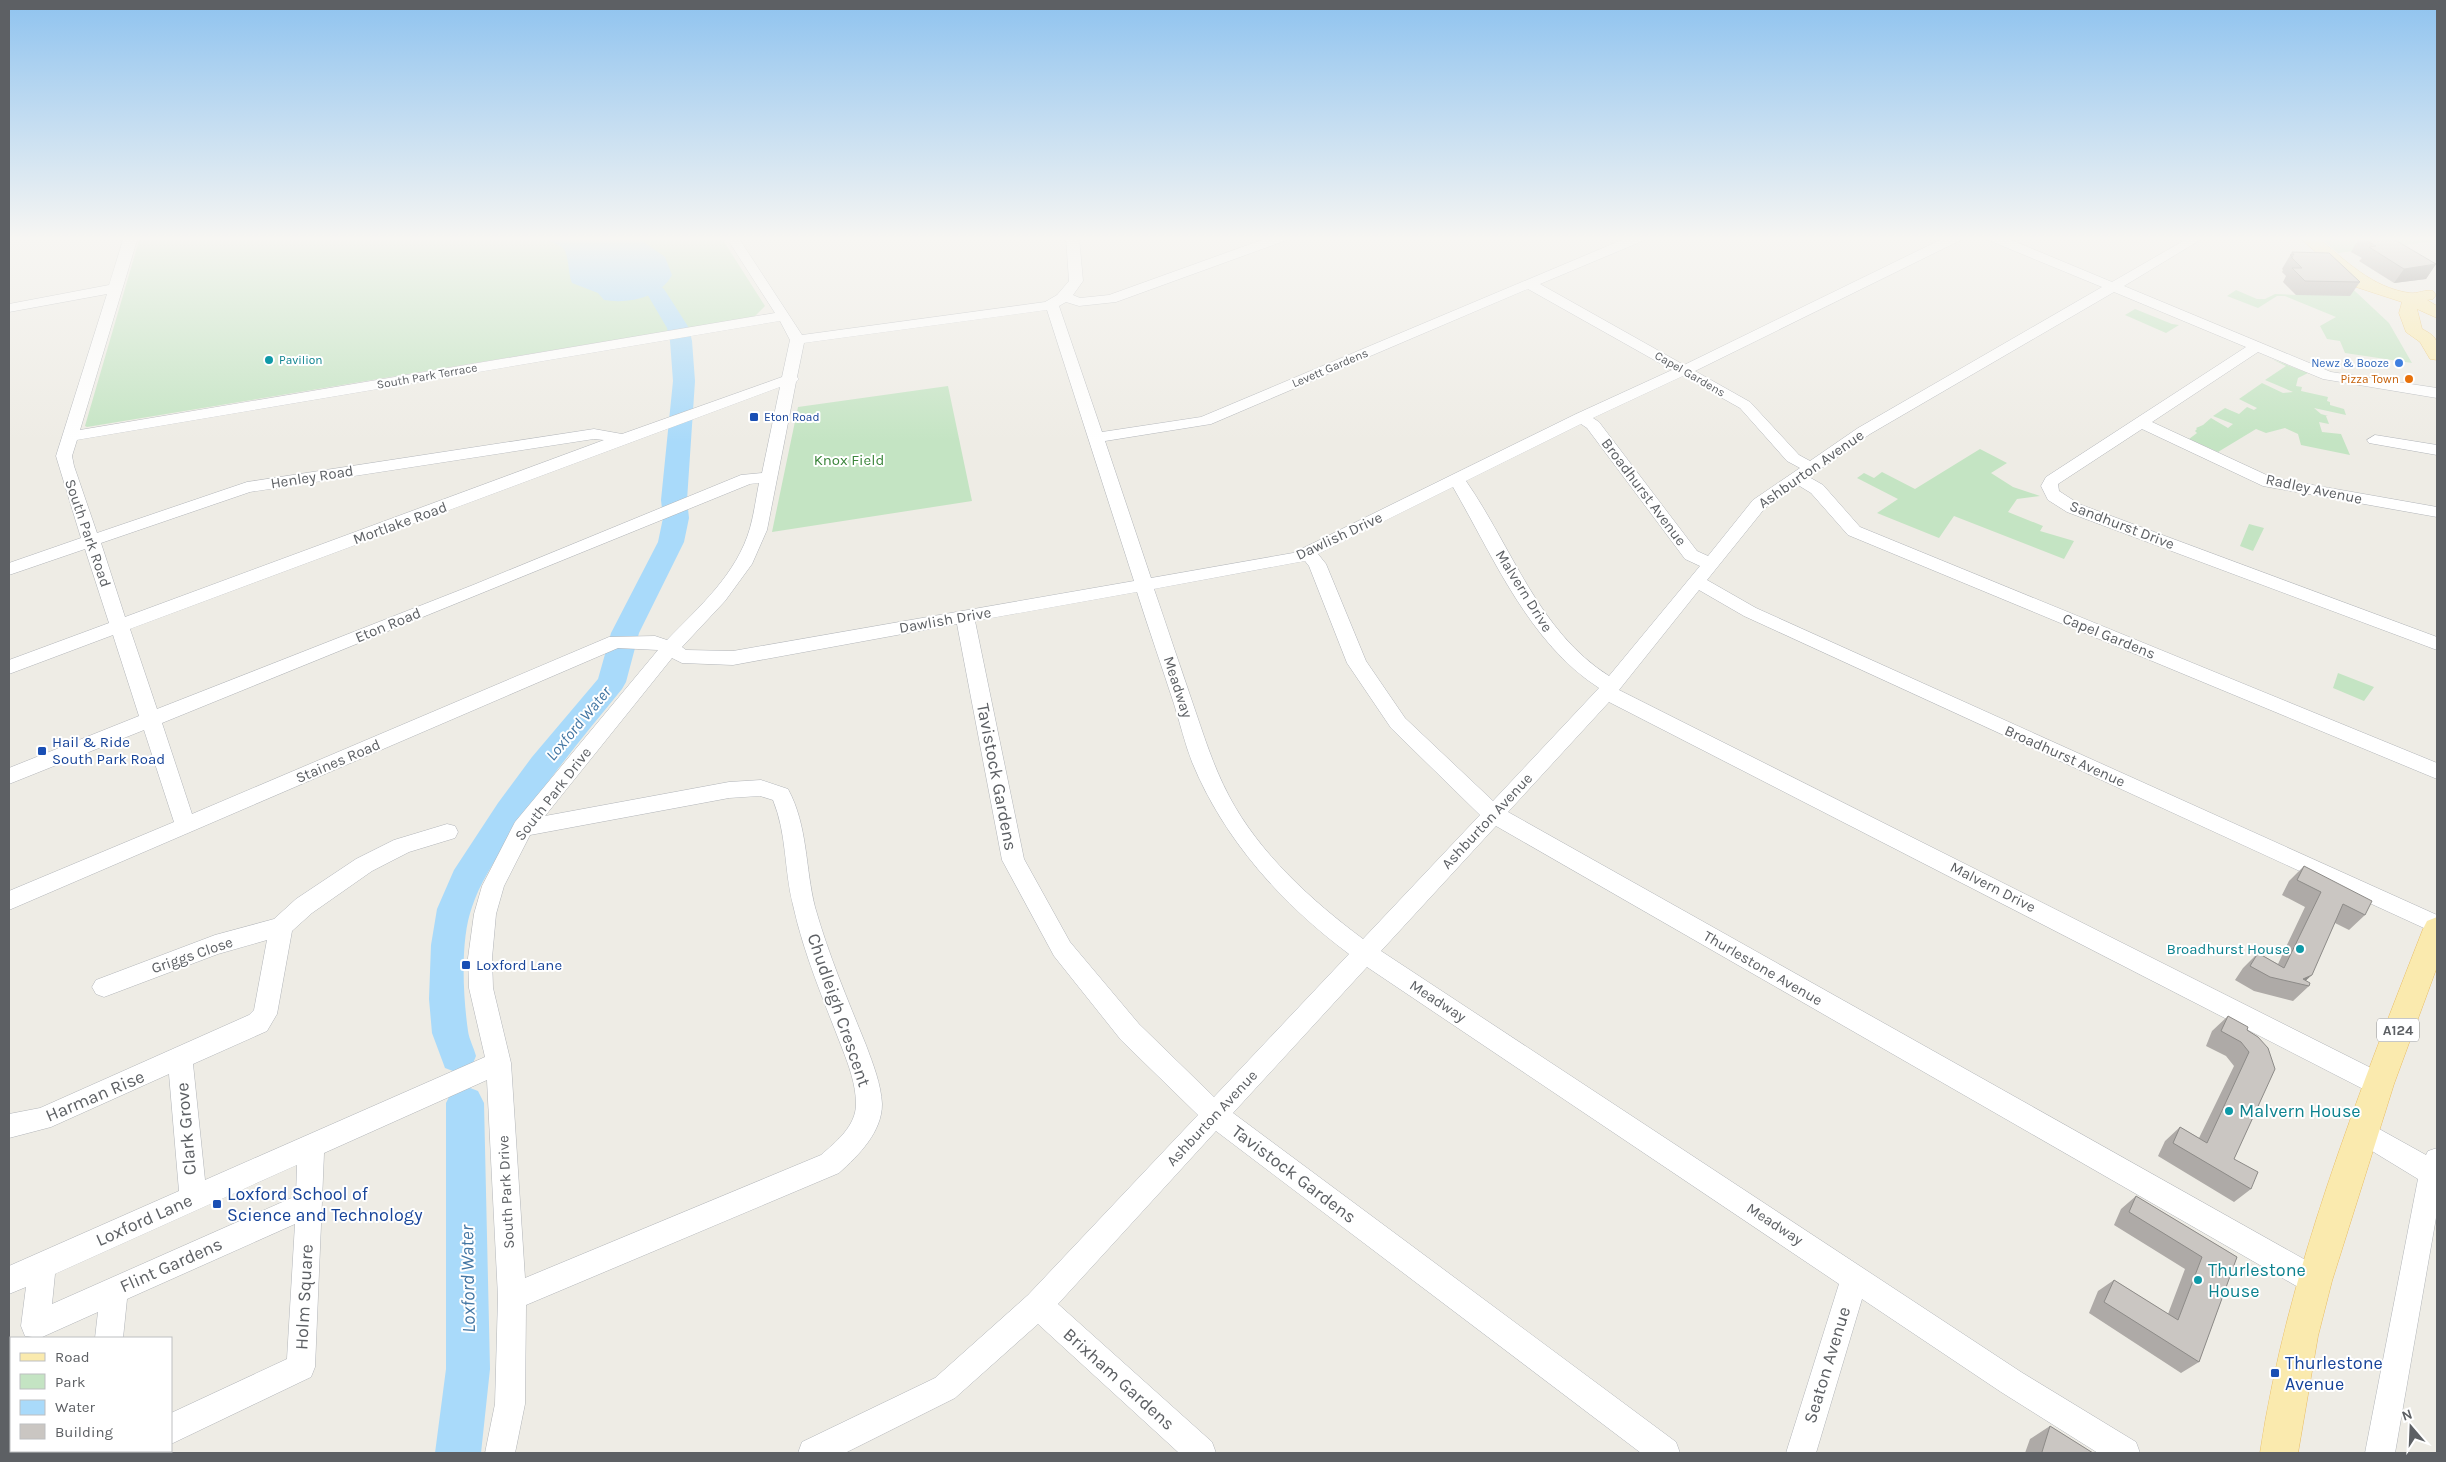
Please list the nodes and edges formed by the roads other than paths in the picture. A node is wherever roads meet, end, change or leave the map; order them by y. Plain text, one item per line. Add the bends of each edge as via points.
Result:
1 (24, 305) edge
2 (110, 305) edge
3 (777, 305) edge
4 (1041, 305) edge
5 (1059, 305) edge
6 (1479, 305) edge
7 (1567, 305) edge
8 (1816, 305) edge
9 (2080, 305) edge
10 (2159, 305) edge
11 (2403, 305) edge
12 (2410, 307) junction
13 (9, 308) edge
14 (2437, 315) edge
15 (784, 316) junction
16 (2427, 338) junction
17 (797, 340) junction
18 (2256, 346) junction
19 (2437, 355) edge
20 (1683, 370) junction
21 (791, 379) junction
22 (2437, 393) edge
23 (1582, 417) junction
24 (2142, 423) junction
25 (70, 436) junction
26 (1095, 438) junction
27 (626, 439) junction
28 (2375, 440) dead end
29 (2437, 450) edge
30 (1804, 473) junction
31 (768, 477) junction
32 (1455, 481) junction
33 (2437, 512) edge
34 (91, 540) junction
35 (1308, 554) junction
36 (1709, 563) junction
37 (9, 569) edge
38 (1696, 581) junction
39 (1144, 585) junction
40 (965, 616) junction
41 (120, 626) junction
42 (2437, 644) edge
43 (670, 648) junction
44 (9, 667) edge
45 (1609, 690) junction
46 (151, 719) junction
47 (2437, 771) edge
48 (9, 776) edge
49 (1493, 814) junction
50 (186, 826) junction
51 (524, 828) junction
52 (447, 832) dead end
53 (9, 901) edge
54 (2437, 927) edge
55 (281, 928) junction
56 (1366, 953) junction
57 (104, 987) dead end
58 (180, 1059) junction
59 (499, 1063) junction
60 (2378, 1084) junction
61 (1215, 1115) junction
62 (9, 1126) edge
63 (2363, 1132) junction
64 (311, 1145) junction
65 (2436, 1170) edge
66 (193, 1198) junction
67 (309, 1204) junction
68 (42, 1266) junction
69 (1855, 1277) junction
70 (9, 1280) edge
71 (2315, 1281) junction
72 (114, 1291) junction
73 (512, 1296) junction
74 (1038, 1305) junction
75 (109, 1337) edge
76 (172, 1428) edge
77 (500, 1453) edge
78 (813, 1453) edge
79 (1200, 1453) edge
80 (1665, 1453) edge
81 (1801, 1453) edge
82 (2125, 1453) edge
83 (2279, 1453) edge
84 (2380, 1453) edge

1 - 13 street
2 - 25 street, South Park Road
3 - 15 street
4 - 17 street via 1014,312
5 - 26 street, Meadway
6 - 26 street, Levett Gardens via 1205,421
7 - 20 street, Capel Gardens
8 - 20 street, Dawlish Drive
9 - 30 street, Ashburton Avenue via 1864,431
10 - 18 street
11 - 12 main road
12 - 14 main road via 2422,317
12 - 16 main road via 2415,332
14 - 16 main road via 2435,335
15 - 17 street
15 - 25 street, South Park Terrace
16 - 19 main road
17 - 21 street, South Park Drive
18 - 22 street via 2333,377
18 - 24 street, Sandhurst Drive
20 - 23 street, Dawlish Drive
20 - 30 street, Capel Gardens via 1745,405
21 - 27 street, Mortlake Road
21 - 31 street, South Park Drive
23 - 32 street, Dawlish Drive
23 - 36 street, Broadhurst Avenue via 1593,425 1691,555
24 - 33 street, Radley Avenue via 2269,482
24 - 42 street, Sandhurst Drive via 2052,481 2049,491 2073,508
25 - 34 street, South Park Road via 64,456 66,466
26 - 39 street, Meadway
27 - 34 street, Henley Road via 594,434 247,487
27 - 41 street, Mortlake Road
28 - 29 street
30 - 36 street, Ashburton Avenue via 1759,504
30 - 47 street, Capel Gardens via 1854,531
31 - 43 street, South Park Drive via 758,530 742,564 719,597
31 - 46 street, Eton Road via 747,479
32 - 35 street, Dawlish Drive
32 - 45 street, Malvern Drive via 1460,484 1527,600 1550,633 1578,665
34 - 37 street, Henley Road
34 - 41 street, South Park Road
35 - 39 street, Dawlish Drive
35 - 49 street, Thurlestone Avenue via 1317,564 1357,663 1398,723
36 - 38 street, Ashburton Avenue
38 - 45 street, Ashburton Avenue
38 - 54 street, Broadhurst Avenue via 1750,612
39 - 40 street, Dawlish Drive
39 - 56 street, Meadway via 1202,761 1224,806 1274,876 1314,913
40 - 43 street, Dawlish Drive via 733,658 682,656
40 - 61 street, Tavistock Gardens via 1013,860 1062,949 1130,1032
41 - 44 street, Mortlake Road
41 - 46 street, South Park Road
43 - 50 street, Staines Road via 655,642 623,642
43 - 51 street, South Park Drive
45 - 49 street, Ashburton Avenue
45 - 60 street, Malvern Drive
46 - 48 street, Eton Road
46 - 50 street, South Park Road
49 - 56 street, Ashburton Avenue
49 - 71 street, Thurlestone Avenue
50 - 53 street, Staines Road
51 - 59 street, South Park Drive via 493,886 485,914 480,958 481,988
51 - 73 street, Chudleigh Crescent via 729,790 761,788 781,795 790,812 803,903 822,968 866,1080 869,1105 863,1128 830,1164
52 - 55 street via 402,846 364,864 304,906
54 - 60 main road, A124
55 - 57 street, Griggs Close via 215,945
55 - 58 street, Harman Rise via 264,1014 258,1023
56 - 61 street, Ashburton Avenue
56 - 69 street, Meadway
58 - 62 street, Harman Rise via 42,1119
58 - 66 street, Clark Grove
59 - 64 street, Loxford Lane
59 - 73 street, South Park Drive
60 - 63 main road, A124
61 - 74 street, Ashburton Avenue
61 - 80 street, Tavistock Gardens
63 - 65 street
63 - 71 main road, A124
64 - 66 street, Loxford Lane
64 - 67 street
65 - 84 street via 2427,1195 2414,1260
66 - 68 street, Loxford Lane
67 - 72 street, Flint Gardens
67 - 76 street, Holm Square via 301,1367
68 - 70 street, Loxford Lane
68 - 72 street, Flint Gardens via 35,1326
69 - 81 street, Seaton Avenue
69 - 82 street, Meadway via 2011,1382
71 - 83 main road, A124 via 2300,1336
72 - 75 street
73 - 77 street, South Park Drive via 510,1404
74 - 78 street, Ashburton Avenue via 945,1388
74 - 79 street, Brixham Gardens

